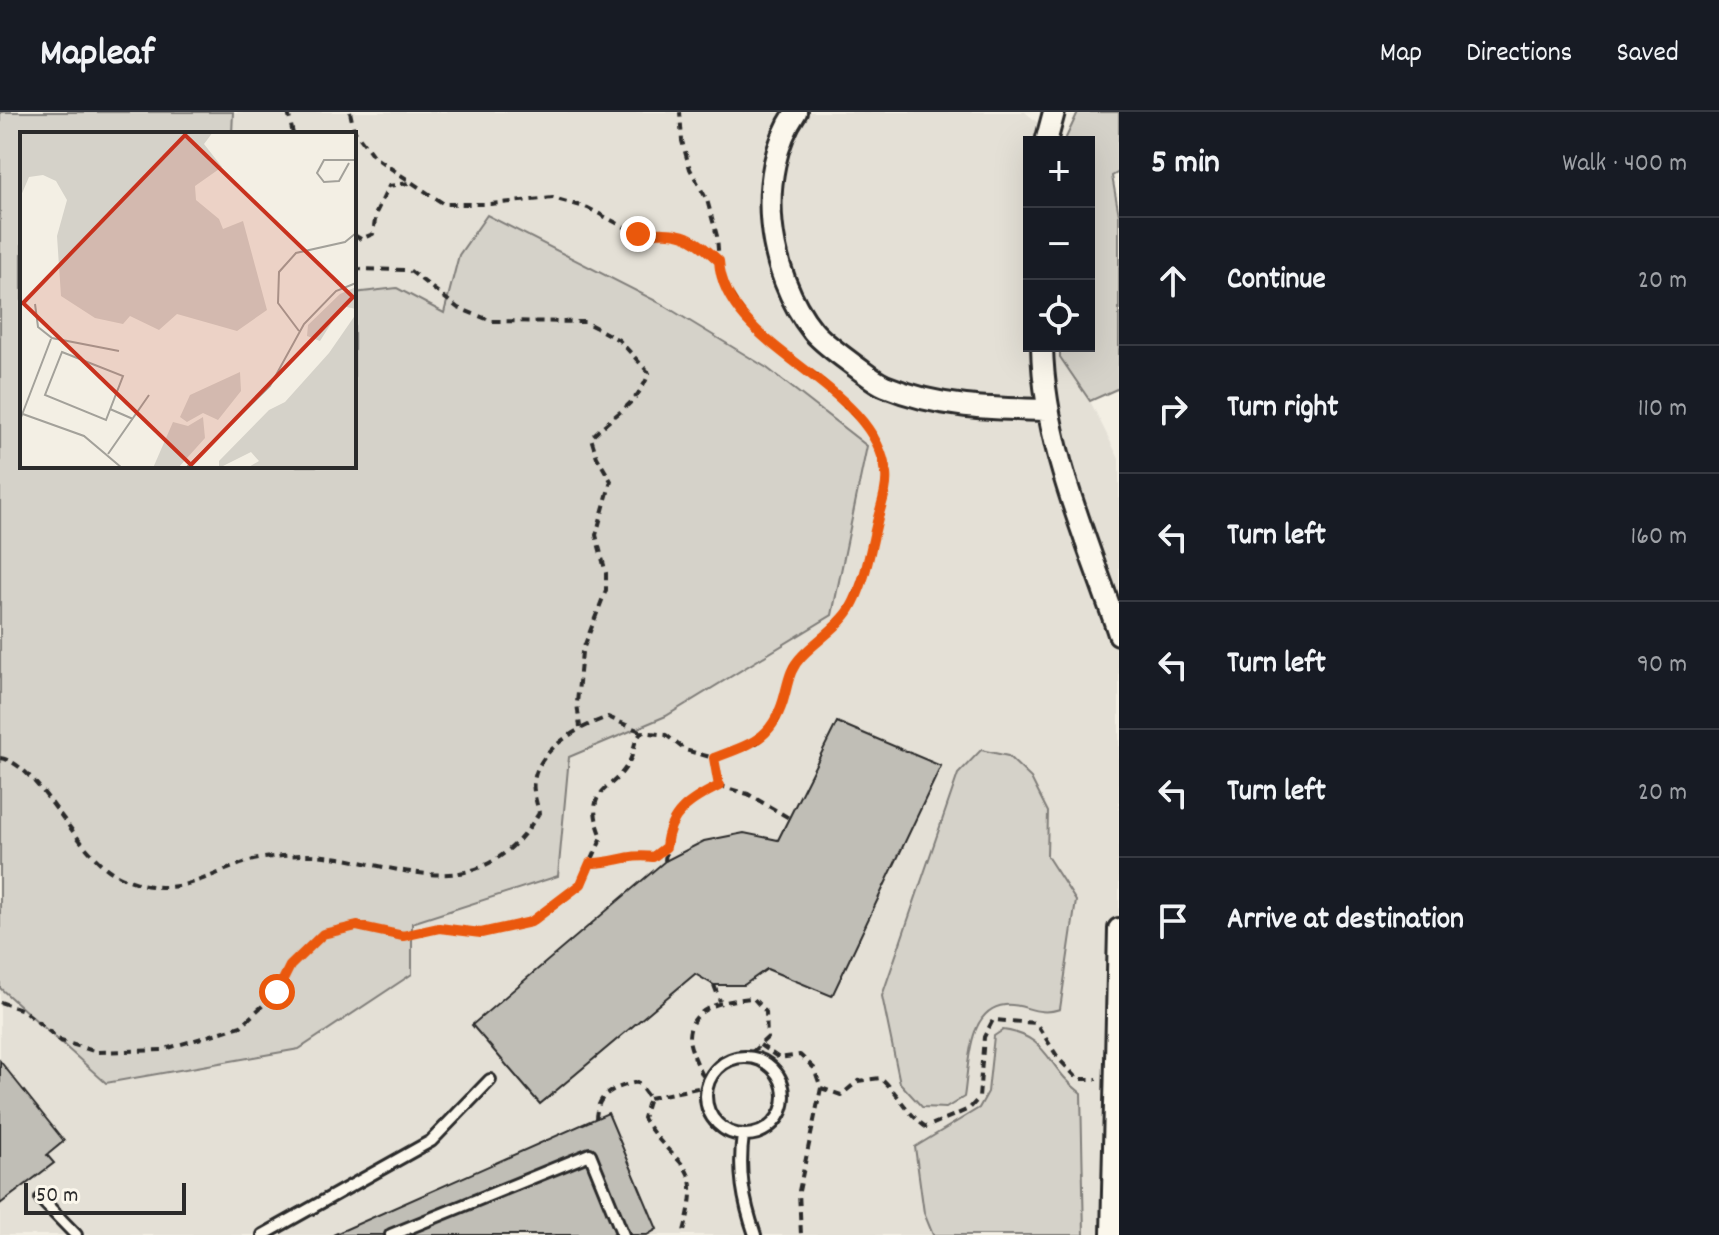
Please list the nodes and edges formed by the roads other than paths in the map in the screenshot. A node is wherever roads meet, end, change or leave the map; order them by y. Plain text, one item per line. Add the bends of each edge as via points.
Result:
1 (796, 112) edge
2 (1054, 112) edge
3 (1048, 136) edge
4 (1043, 352) edge
5 (1048, 410) junction
6 (1119, 634) edge
7 (1119, 929) edge
8 (490, 1080) dead end
9 (743, 1135) junction
10 (41, 1199) dead end
11 (76, 1235) edge
12 (263, 1235) edge
13 (391, 1235) edge
14 (623, 1235) edge
15 (755, 1235) edge
16 (1112, 1235) edge

1 - 5 street via 778,148 773,239 795,304 814,332 882,385 911,396 947,405
2 - 3 street
4 - 5 street
5 - 6 street via 1066,487
7 - 16 street
8 - 12 lane via 431,1141
9 - 9 lane via 775,1121 784,1098 771,1066 748,1056 722,1064 707,1086 714,1119
9 - 15 lane via 741,1188
10 - 11 lane
13 - 14 lane via 590,1154

